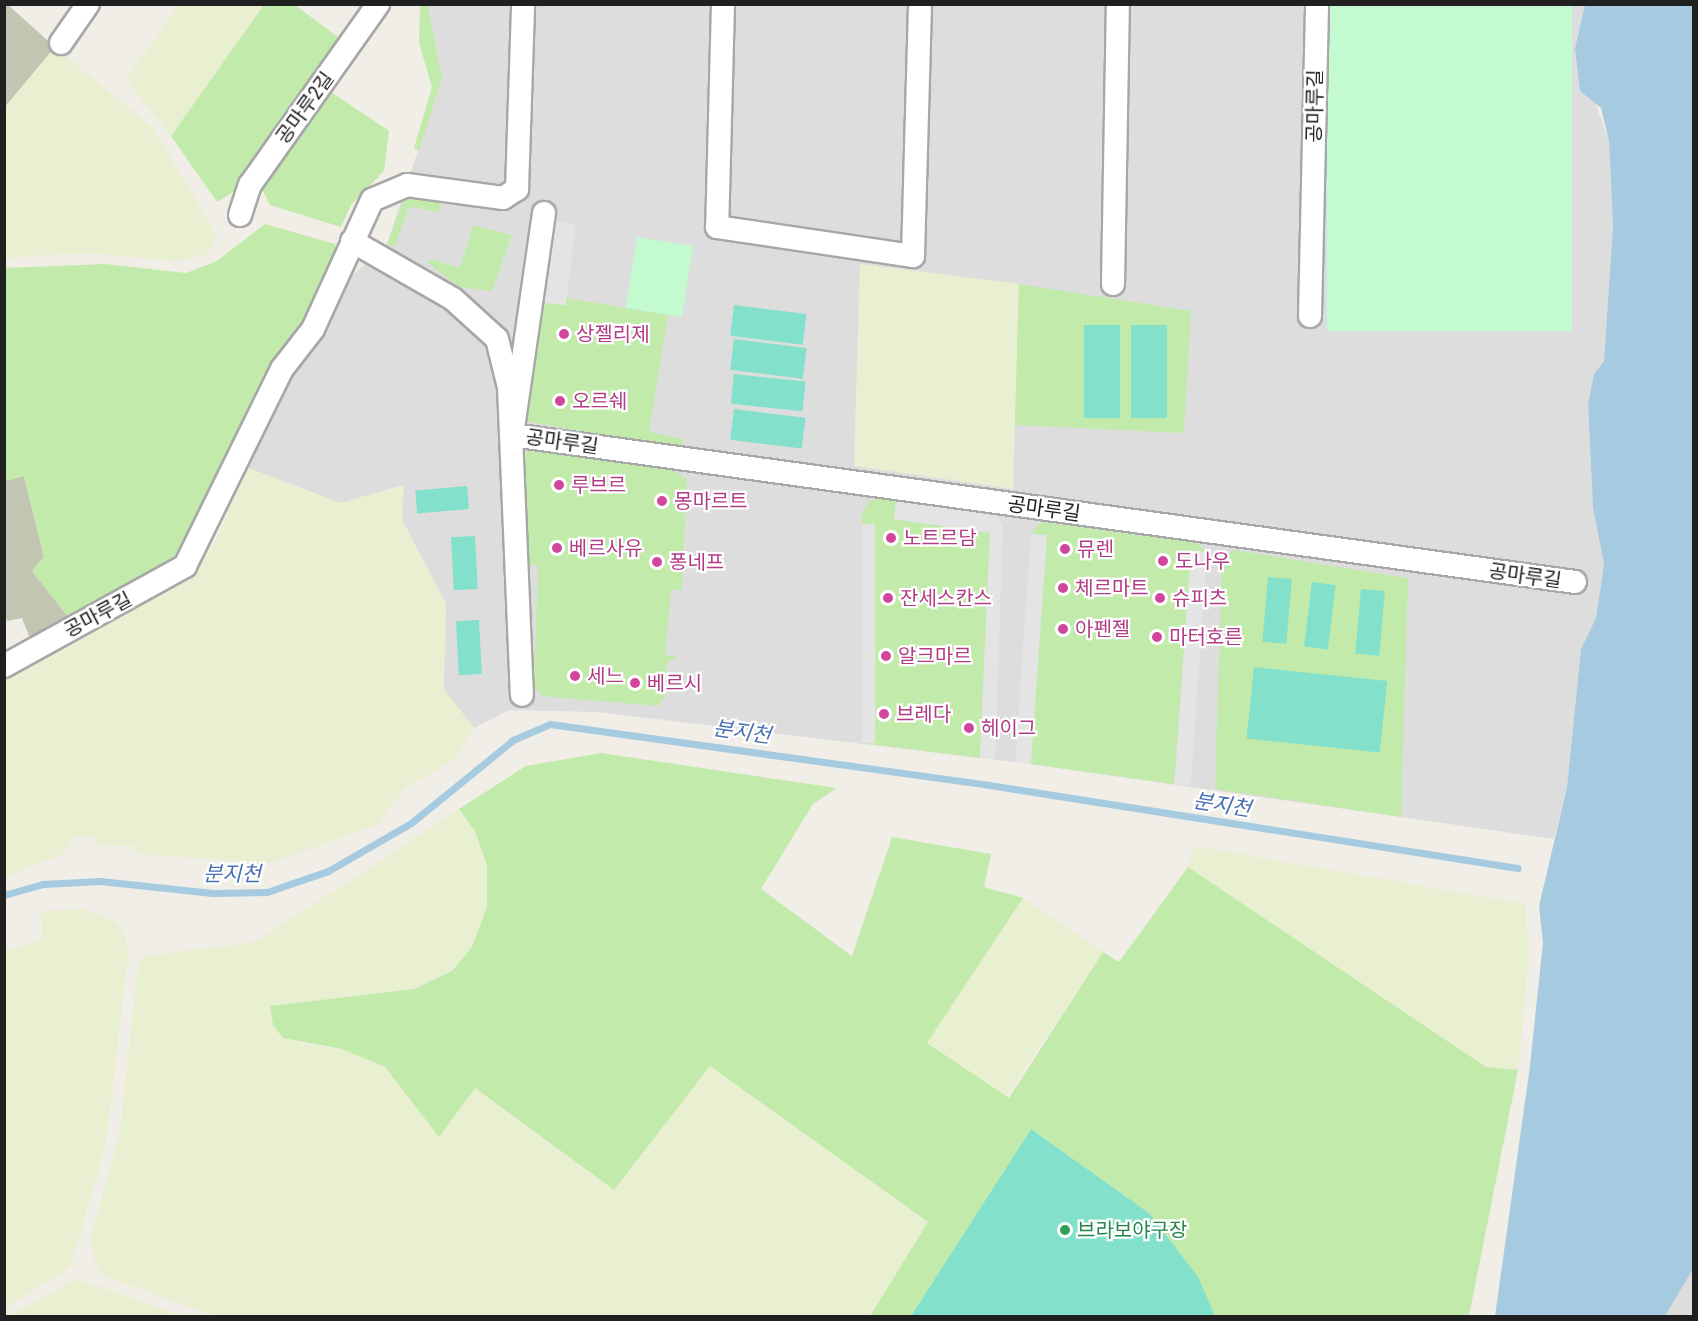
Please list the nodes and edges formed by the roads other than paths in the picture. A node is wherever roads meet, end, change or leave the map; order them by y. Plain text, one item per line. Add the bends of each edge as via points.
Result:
1 (88, 4) edge
2 (378, 4) edge
3 (523, 4) edge
4 (723, 4) edge
5 (921, 4) edge
6 (1118, 4) edge
7 (1317, 4) edge
8 (62, 43) dead end
9 (544, 213) dead end
10 (240, 215) dead end
11 (352, 241) junction
12 (1113, 284) dead end
13 (1310, 316) dead end
14 (512, 435) junction
15 (1575, 582) dead end
16 (4, 666) edge
17 (522, 695) dead end

1 - 8 street
2 - 10 street, 공마루2길 via 250,185
3 - 11 street, 공마루길 via 517,189 504,198 395,187 372,200
4 - 5 street via 717,227 914,256
6 - 12 street
7 - 13 street, 공마루길
9 - 14 street, 공마루길
11 - 14 street, 공마루길 via 453,299 486,325 504,359
11 - 16 street, 공마루길 via 313,329 282,369 185,566
14 - 15 street, 공마루길
14 - 17 street, 공마루길

